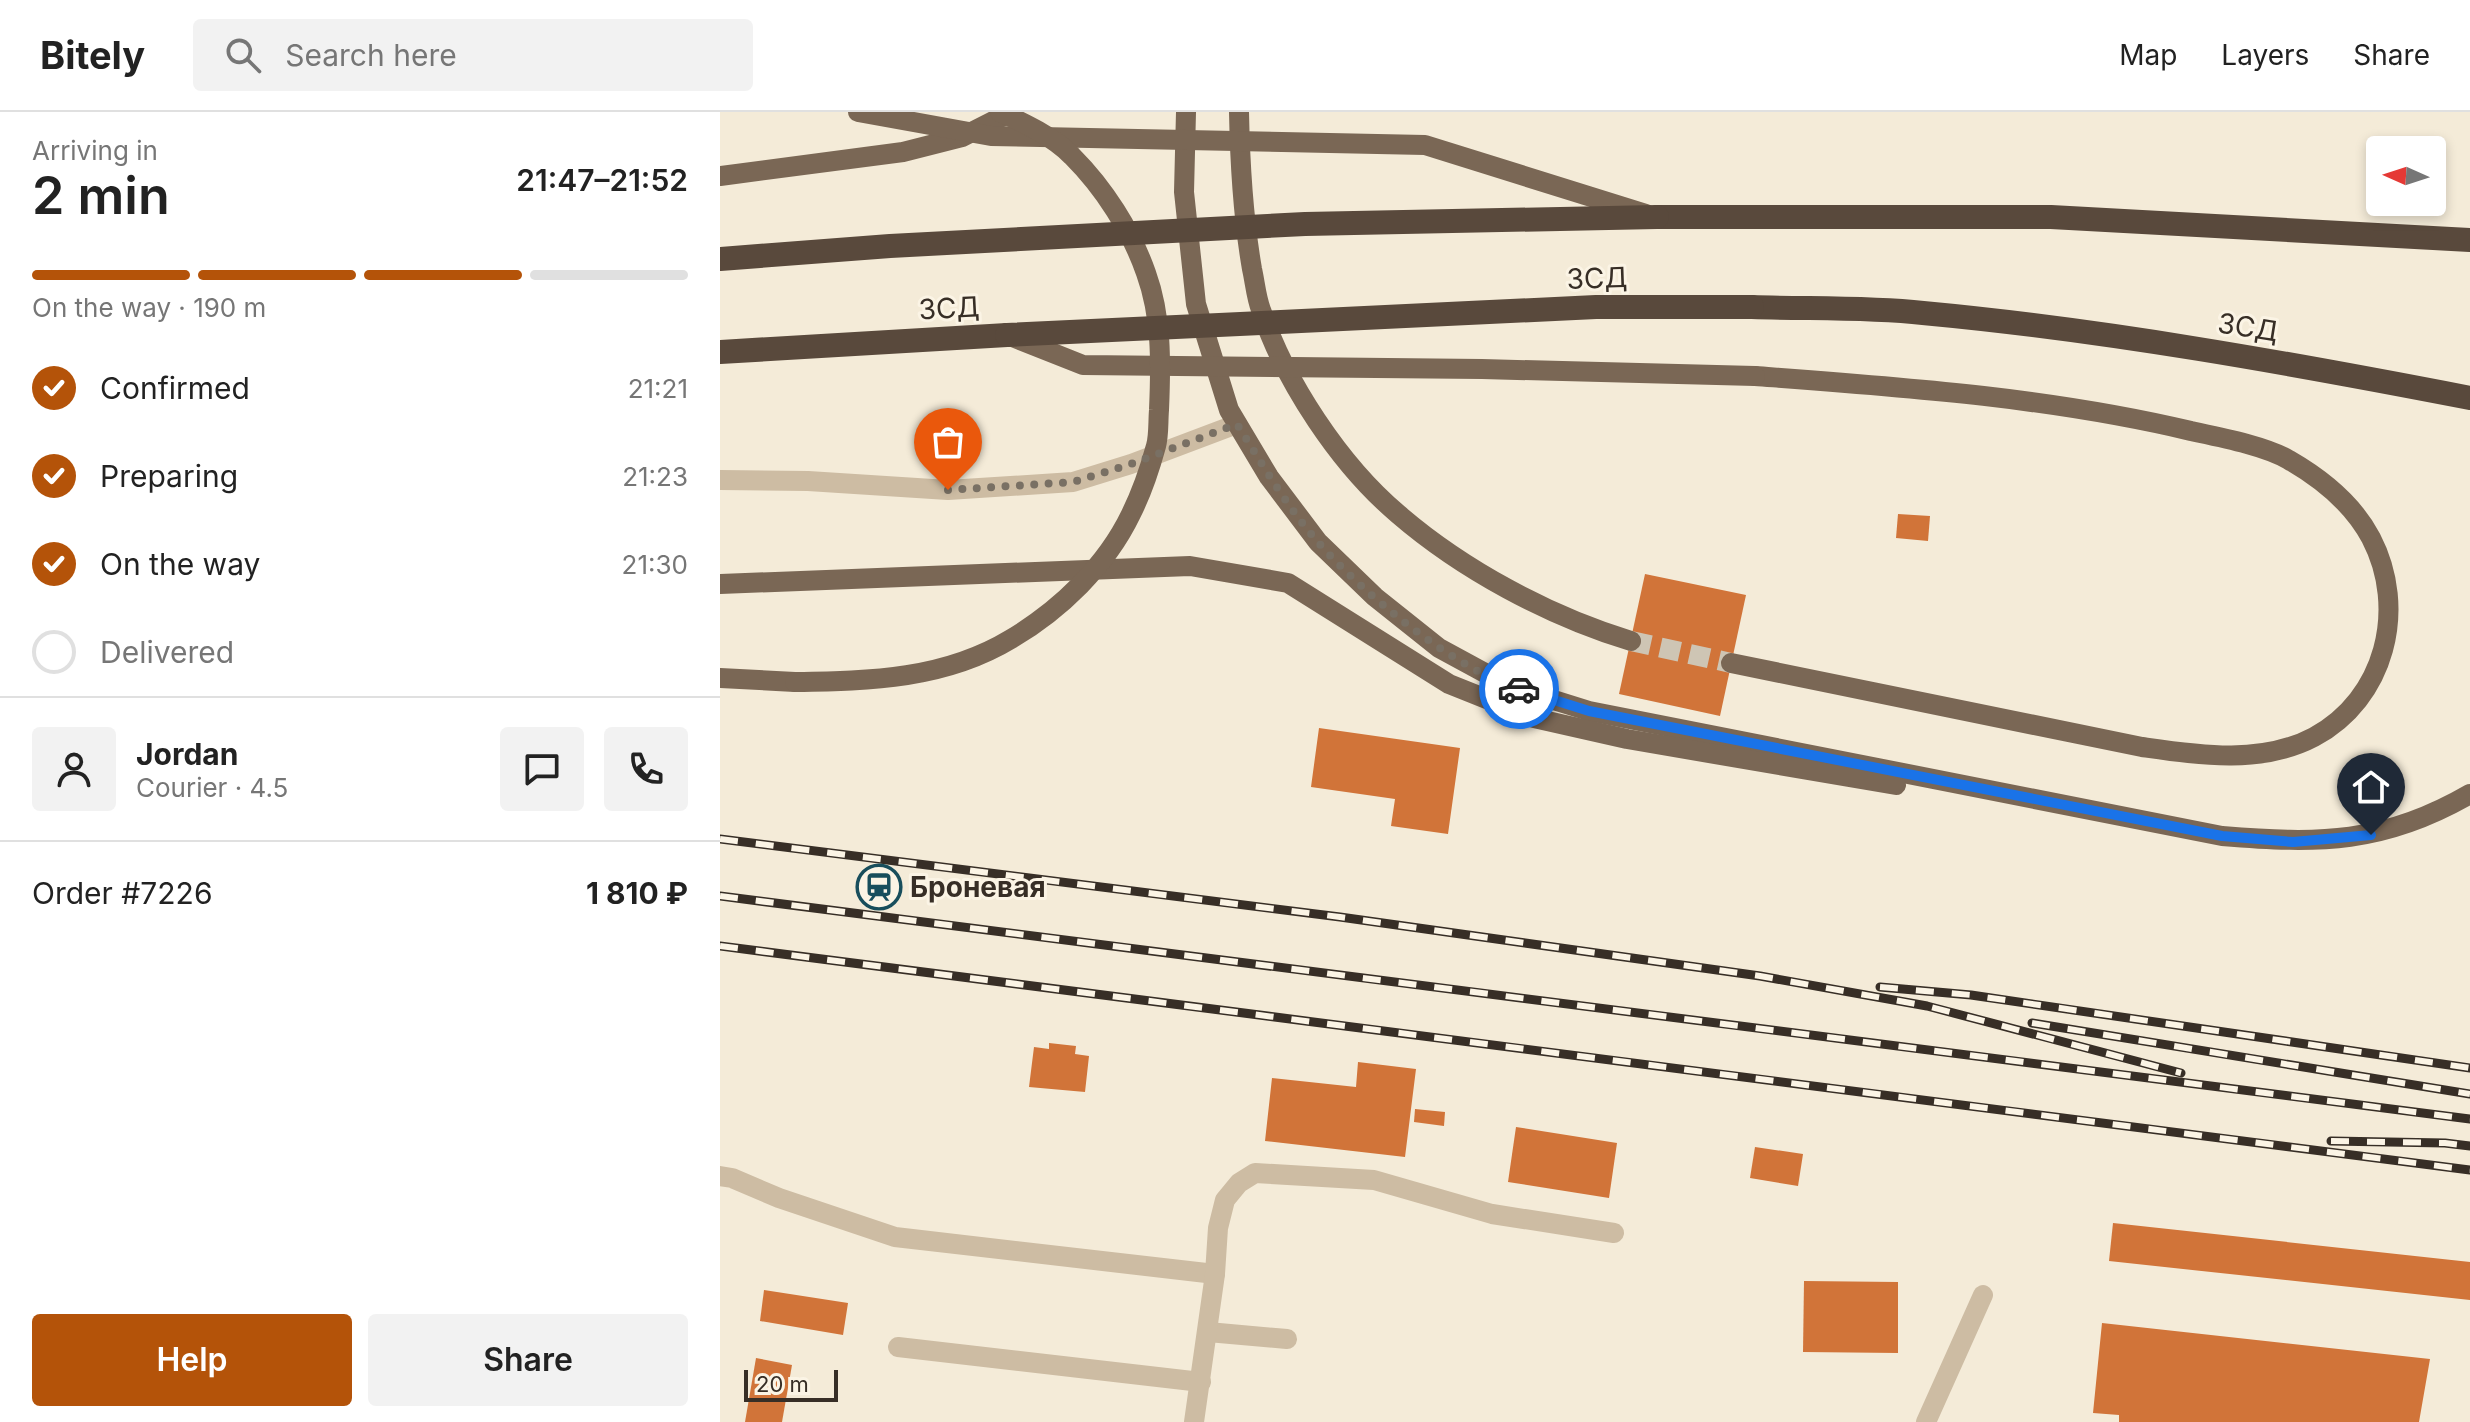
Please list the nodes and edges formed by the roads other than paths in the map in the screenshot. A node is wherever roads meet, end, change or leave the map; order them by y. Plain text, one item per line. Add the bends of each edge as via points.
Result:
1 (858, 112) edge
2 (1000, 112) edge
3 (1011, 112) edge
4 (1186, 112) edge
5 (1239, 112) edge
6 (720, 176) edge
7 (1657, 217) junction
8 (2470, 240) edge
9 (720, 259) edge
10 (1007, 335) junction
11 (720, 352) edge
12 (2470, 398) edge
13 (1237, 424) junction
14 (720, 480) edge
15 (720, 584) edge
16 (1631, 641) tunnel mouth
17 (1731, 663) tunnel mouth
18 (720, 678) edge
19 (2470, 794) edge
20 (2137, 820) junction
21 (720, 1176) edge
22 (1614, 1233) dead end
23 (1215, 1274) junction
24 (1983, 1295) dead end
25 (1208, 1332) junction
26 (1287, 1339) dead end
27 (898, 1347) dead end
28 (1201, 1382) junction
29 (1194, 1422) edge
30 (1926, 1422) edge

1 - 7 main road, bridge via 991,136 1425,145
2 - 18 main road, bridge via 1071,154 1113,204 1146,273 1162,347 1157,444 1131,515 1071,595 1011,639 972,659 922,675 867,681
3 - 6 main road via 962,137 903,152
4 - 13 main road via 1184,192 1196,304
5 - 16 main road via 1247,238 1259,307 1282,365 1320,425 1366,484 1432,540 1528,600
7 - 8 highway via 2051,217
7 - 9 highway, bridge via 1305,224
10 - 11 highway, ЗСД
10 - 12 highway, ЗСД, bridge via 1596,307 1920,312 2204,350
10 - 17 main road, bridge via 1083,365 1755,376 2030,401 2141,419 2286,458 2335,491 2371,539 2387,588 2387,638 2372,680 2346,713 2314,737 2243,755 2142,747
13 - 14 street via 1073,482 948,490
13 - 20 main road via 1318,542 1352,575 1439,648 1509,686 1589,711
15 - 20 main road via 1190,566 1243,573 1288,583 1449,684 1534,718 1817,773
19 - 20 main road via 2435,814 2371,835 2293,842
21 - 23 street via 895,1237
22 - 23 street via 1492,1214 1374,1180 1255,1173 1225,1200
23 - 25 street
24 - 30 street
25 - 26 street
25 - 28 street
27 - 28 street
28 - 29 street

